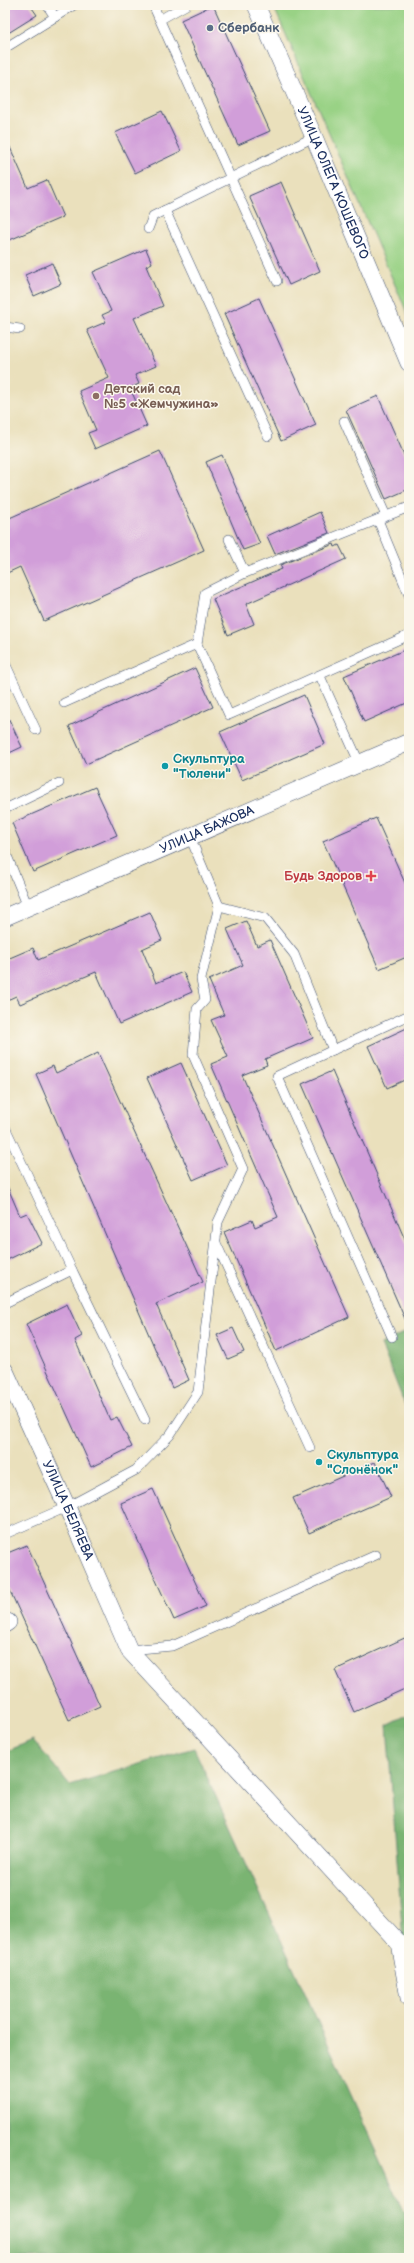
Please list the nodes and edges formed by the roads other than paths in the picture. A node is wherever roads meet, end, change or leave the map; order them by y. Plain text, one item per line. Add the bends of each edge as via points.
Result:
1 (47, 5) edge
2 (74, 5) edge
3 (153, 5) edge
4 (186, 5) edge
5 (256, 5) edge
6 (55, 17) junction
7 (160, 19) junction
8 (5, 48) edge
9 (314, 137) junction
10 (232, 178) junction
11 (165, 210) junction
12 (148, 229) dead end
13 (278, 281) dead end
14 (5, 326) edge
15 (20, 329) dead end
16 (409, 363) edge
17 (344, 421) dead end
18 (268, 436) dead end
19 (409, 506) edge
20 (382, 518) junction
21 (229, 539) dead end
22 (245, 573) junction
23 (409, 594) edge
24 (409, 635) edge
25 (197, 644) junction
26 (5, 662) edge
27 (320, 676) junction
28 (64, 703) dead end
29 (36, 730) dead end
30 (409, 742) edge
31 (359, 762) junction
32 (59, 783) dead end
33 (5, 809) edge
34 (190, 837) junction
35 (5, 852) edge
36 (219, 906) junction
37 (28, 907) junction
38 (5, 916) edge
39 (409, 1015) edge
40 (333, 1050) junction
41 (5, 1127) edge
42 (215, 1241) junction
43 (72, 1270) junction
44 (5, 1303) edge
45 (392, 1337) dead end
46 (5, 1372) edge
47 (145, 1420) dead end
48 (310, 1448) dead end
49 (67, 1507) junction
50 (5, 1534) edge
51 (376, 1554) dead end
52 (129, 1650) junction
53 (409, 1998) edge

1 - 6 lane
2 - 6 lane
3 - 7 lane
4 - 7 lane
5 - 9 street, УЛИЦА ОЛЕГА КОШЕВОГО
6 - 8 lane
7 - 10 lane via 168,42
9 - 10 lane
9 - 16 street, УЛИЦА ОЛЕГА КОШЕВОГО
10 - 11 lane
10 - 13 lane
11 - 12 lane via 153,216
11 - 18 lane
14 - 15 lane
17 - 20 lane
19 - 20 lane
20 - 22 lane
20 - 23 lane
21 - 22 lane
22 - 25 lane via 205,592
24 - 27 lane
25 - 27 lane via 229,715
25 - 28 lane
26 - 29 lane
27 - 31 lane
30 - 31 street, УЛИЦА БАЖОВА
31 - 34 street, УЛИЦА БАЖОВА
32 - 33 lane
34 - 36 lane
34 - 37 street, УЛИЦА БАЖОВА
35 - 37 lane
36 - 40 lane via 264,918 294,954
36 - 42 lane via 201,979 205,1000 197,1009 193,1055 243,1169 218,1222
37 - 38 street, УЛИЦА БАЖОВА
39 - 40 lane
40 - 45 lane via 277,1076
41 - 43 lane
42 - 48 lane
42 - 49 lane via 198,1392 170,1435 136,1470
43 - 44 lane
43 - 47 lane
46 - 49 street, УЛИЦА БЕЛЯЕВА
49 - 50 lane
49 - 52 street, УЛИЦА БЕЛЯЕВА
51 - 52 lane via 172,1646
52 - 53 street, УЛИЦА БЕЛЯЕВА via 399,1943

